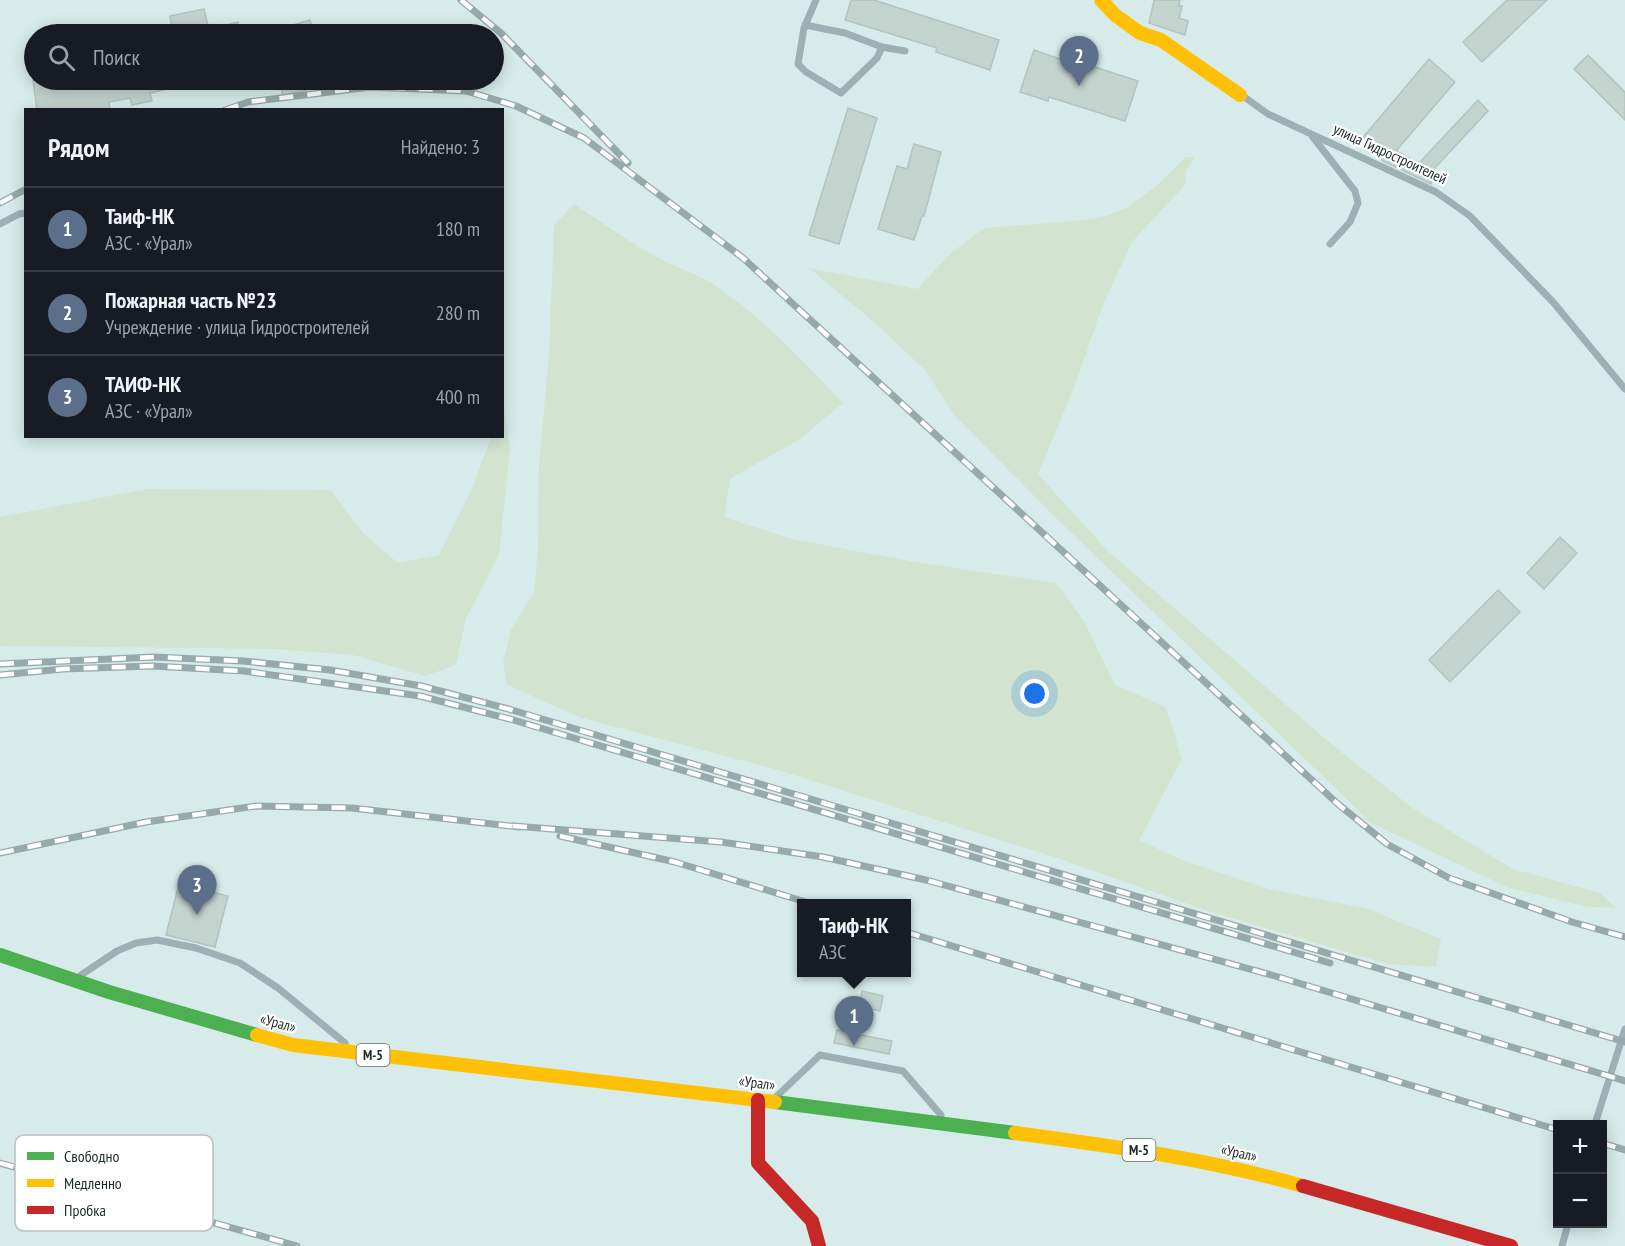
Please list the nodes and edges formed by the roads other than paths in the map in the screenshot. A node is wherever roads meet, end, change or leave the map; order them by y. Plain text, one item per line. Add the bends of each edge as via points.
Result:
1 (816, 0) edge
2 (1101, 0) edge
3 (805, 25) junction
4 (882, 47) junction
5 (905, 51) dead end
6 (1240, 95) joint
7 (1310, 134) junction
8 (24, 213) edge
9 (0, 224) edge
10 (1330, 244) dead end
11 (1625, 388) edge
12 (0, 955) edge
13 (73, 981) junction
14 (1625, 1029) edge
15 (356, 1053) junction
16 (764, 1101) junction
17 (1597, 1120) edge
18 (948, 1124) junction
19 (1567, 1228) edge
20 (819, 1246) edge
21 (1511, 1246) edge
22 (1562, 1246) edge

1 - 3 lane
2 - 6 main road, улица Гидростроителей via 1140,33 1161,40
3 - 4 lane via 845,33
3 - 4 lane via 798,64 841,93 877,58
4 - 5 lane
6 - 7 lane, улица Гидростроителей
7 - 10 lane via 1355,191 1358,203 1350,222
7 - 11 lane, улица Гидростроителей via 1436,192 1470,216 1553,302
8 - 9 lane
12 - 13 main road, «Урал» / М-5
13 - 15 main road, «Урал» / М-5 via 293,1045
13 - 15 lane via 136,943 157,940 196,948 240,963 279,988
14 - 17 lane
15 - 16 main road, «Урал» / М-5
16 - 18 main road, «Урал» / М-5
16 - 18 lane via 820,1055 903,1071
16 - 20 main road via 758,1163 812,1221
18 - 21 main road, «Урал» / М-5 via 1115,1146 1250,1171
19 - 22 lane

